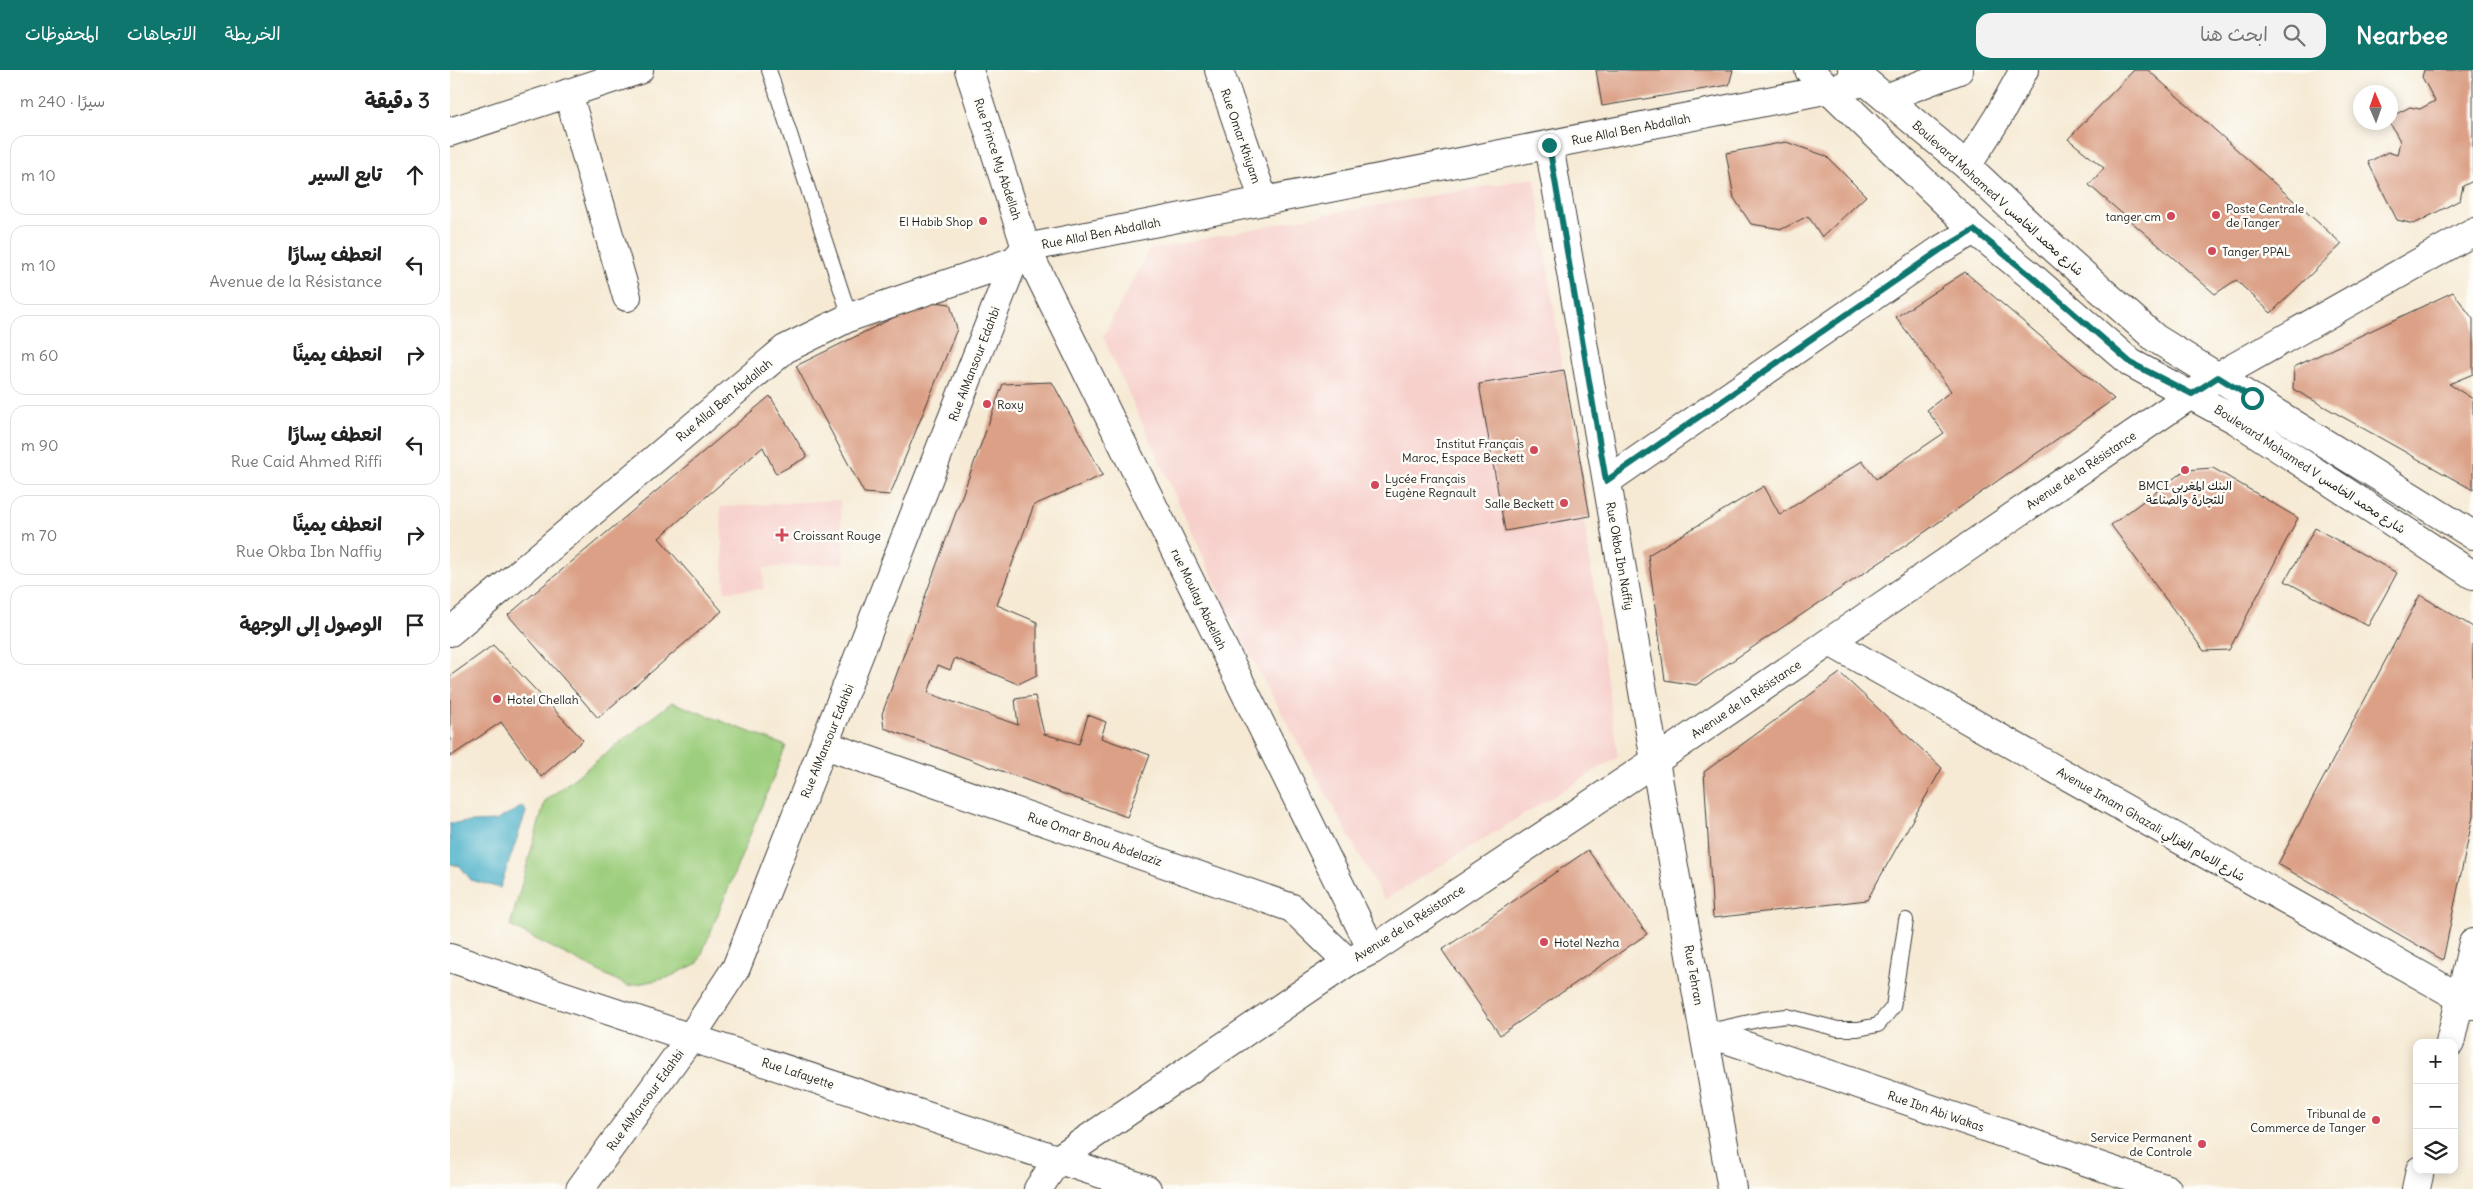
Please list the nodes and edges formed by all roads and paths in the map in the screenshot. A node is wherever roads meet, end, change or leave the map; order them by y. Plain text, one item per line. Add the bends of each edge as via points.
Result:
1 (639, 70) edge
2 (769, 70) edge
3 (969, 70) edge
4 (1219, 70) edge
5 (1809, 70) edge
6 (1959, 70) edge
7 (2024, 70) edge
8 (1868, 83) edge
9 (1830, 89) junction
10 (568, 93) junction
11 (450, 132) edge
12 (1549, 145) junction
13 (1967, 166) junction
14 (1264, 201) junction
15 (1974, 230) junction
16 (2473, 232) edge
17 (1020, 255) junction
18 (627, 296) dead end
19 (850, 318) junction
20 (2218, 377) junction
21 (2192, 394) junction
22 (1606, 481) junction
23 (2473, 535) edge
24 (2473, 575) edge
25 (450, 632) edge
26 (1830, 642) junction
27 (825, 745) junction
28 (1655, 761) junction
29 (1906, 920) dead end
30 (2473, 943) edge
31 (1372, 950) junction
32 (450, 958) edge
33 (1348, 962) junction
34 (2466, 1002) edge
35 (1704, 1032) junction
36 (691, 1037) junction
37 (2452, 1039) edge
38 (1058, 1159) junction
39 (2419, 1174) edge
40 (580, 1189) edge
41 (1038, 1189) edge
42 (1147, 1189) edge
43 (1732, 1189) edge
44 (2167, 1189) edge
45 (2416, 1189) edge

1 - 10 street
2 - 19 lane
3 - 17 street, Rue Prince My Abdellah
4 - 14 street, Rue Omar Khiyam
5 - 9 street, Boulevard Mohamed V شارع محمد الخامس
6 - 8 street, Rue Allal Ben Abdallah
7 - 13 street
8 - 9 street, Rue Allal Ben Abdallah
8 - 13 street, Boulevard Mohamed V شارع محمد الخامس
9 - 12 street, Rue Allal Ben Abdallah
9 - 15 street, Boulevard Mohamed V شارع محمد الخامس
10 - 11 street
10 - 18 street
12 - 14 street, Rue Allal Ben Abdallah
12 - 22 street, Rue Okba Ibn Naffiy
13 - 20 street, Boulevard Mohamed V شارع محمد الخامس via 2155,338
14 - 17 street, Rue Allal Ben Abdallah
15 - 21 street, Boulevard Mohamed V شارع محمد الخامس via 2131,363
15 - 22 street via 1940,250
16 - 20 street, Avenue de la Résistance
17 - 19 street, Rue Allal Ben Abdallah
17 - 27 street, Rue AlMansour Edahbi
17 - 31 street, rue Moulay Abdellah
19 - 25 street, Rue Allal Ben Abdallah via 785,349
20 - 21 street, Avenue de la Résistance
20 - 23 street, Boulevard Mohamed V شارع محمد الخامس
21 - 24 street, Boulevard Mohamed V شارع محمد الخامس
21 - 26 street, Avenue de la Résistance
22 - 28 street, Rue Okba Ibn Naffiy
26 - 28 street, Avenue de la Résistance
26 - 34 street, Avenue Imam Ghazali شارع الامام الغزالي
27 - 33 street, Rue Omar Bnou Abdelaziz via 1292,908
27 - 36 street, Rue AlMansour Edahbi via 736,968
28 - 31 street, Avenue de la Résistance
28 - 35 street, Rue Tehran
29 - 35 lane via 1893,1007 1878,1025 1838,1029 1787,1016
30 - 34 street
31 - 33 street, Avenue de la Résistance
32 - 36 street, Rue Lafayette
33 - 38 street, Avenue de la Résistance
34 - 37 street
35 - 43 street, Rue Tehran
35 - 44 street, Rue Ibn Abi Wakas
36 - 38 street, Rue Lafayette
36 - 40 street, Rue AlMansour Edahbi
38 - 41 street, Avenue de la Résistance
38 - 42 street, Rue Lafayette
39 - 45 street

